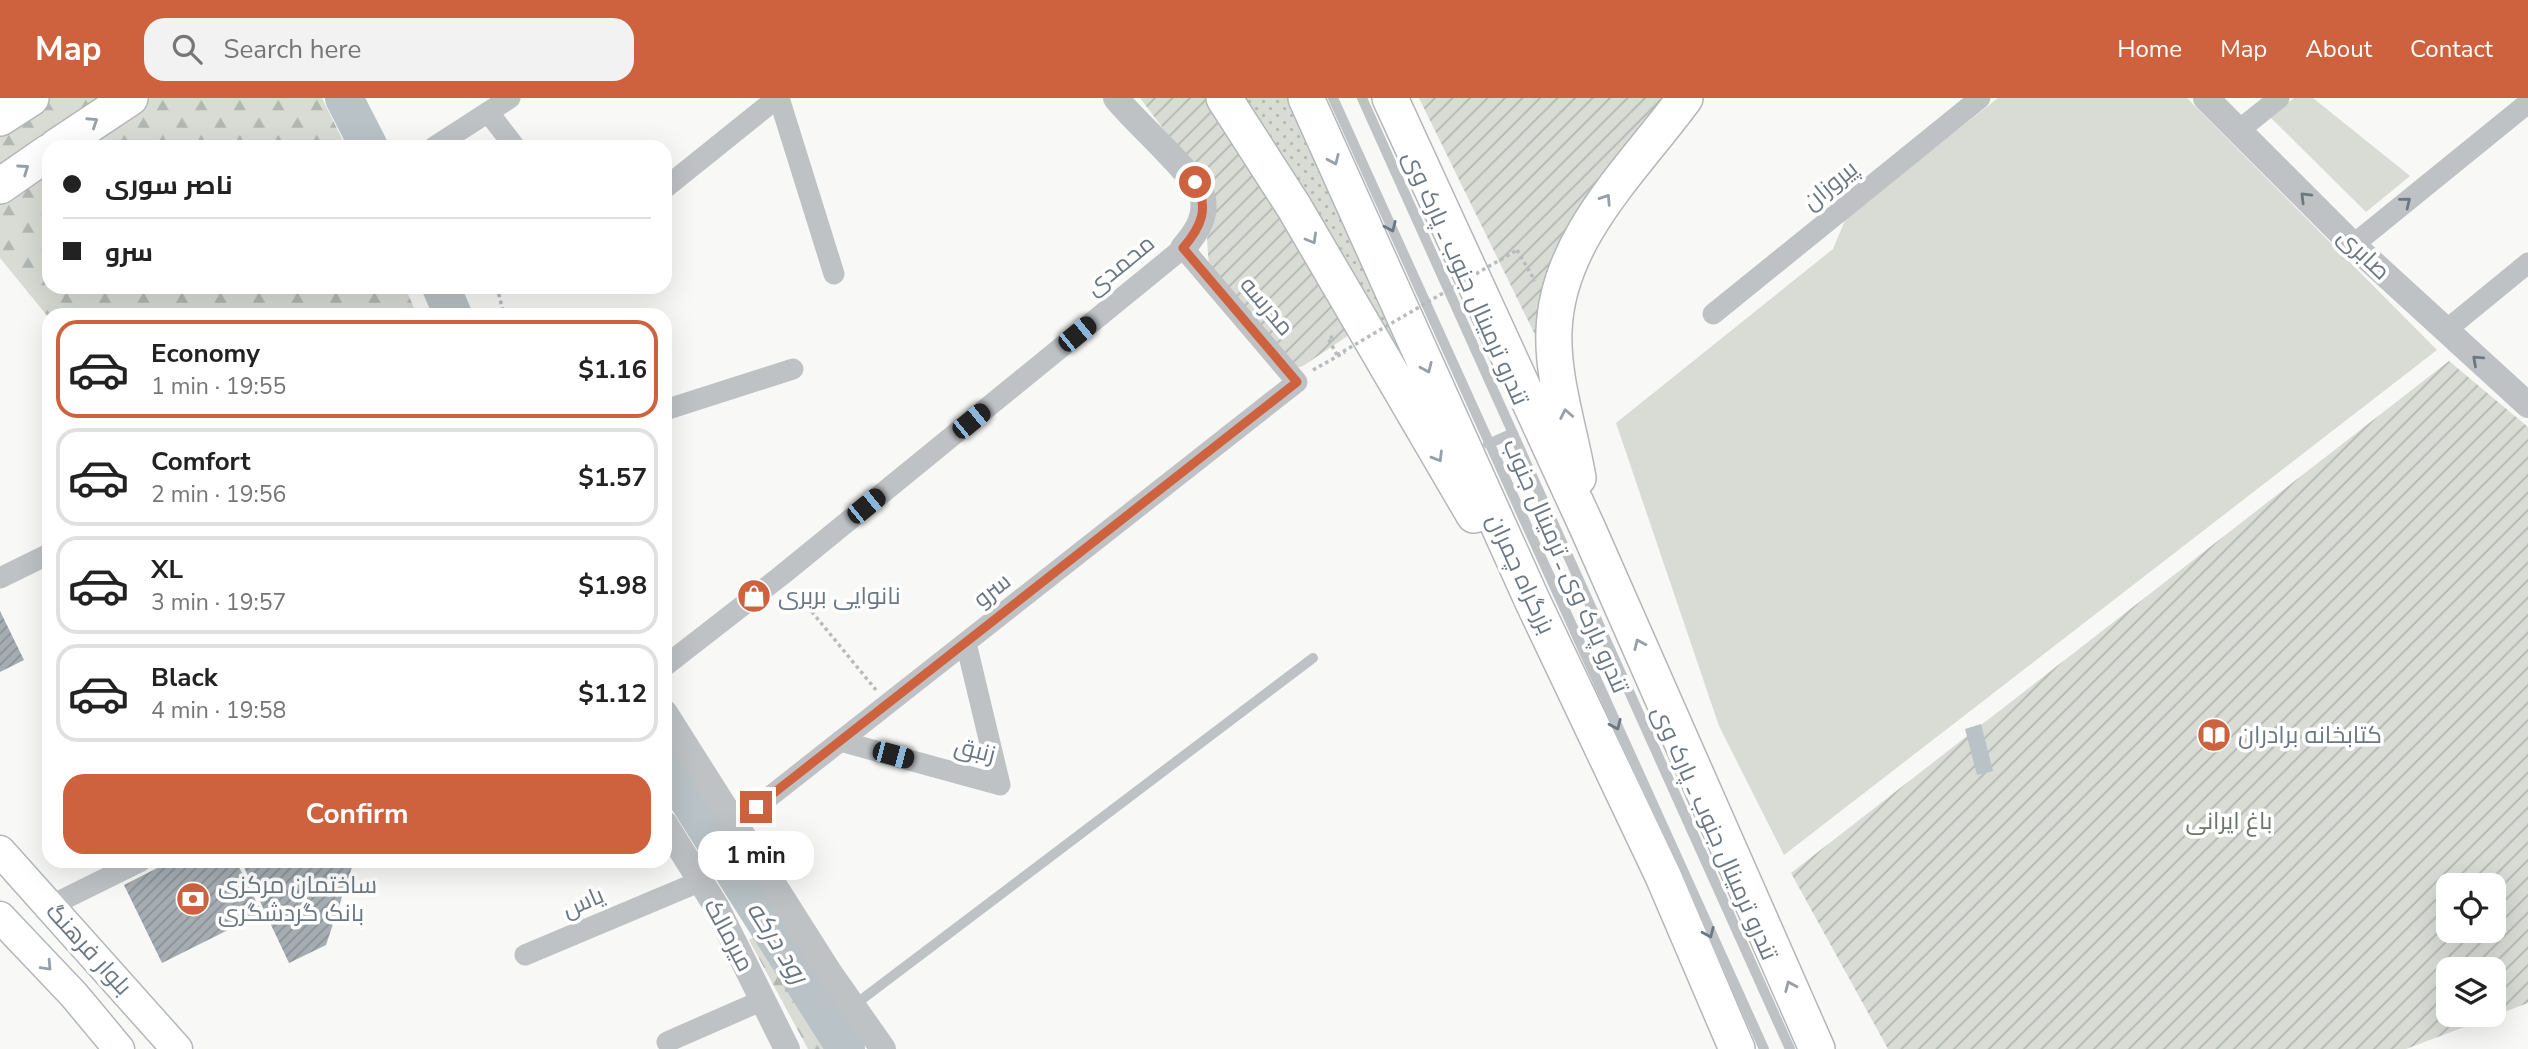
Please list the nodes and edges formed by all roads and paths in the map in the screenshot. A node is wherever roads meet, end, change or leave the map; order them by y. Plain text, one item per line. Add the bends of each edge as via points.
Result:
1 (20, 98) edge
2 (31, 98) edge
3 (130, 98) edge
4 (510, 98) edge
5 (778, 98) edge
6 (1116, 98) edge
7 (1223, 98) edge
8 (1306, 98) edge
9 (1334, 98) edge
10 (1362, 98) edge
11 (1390, 98) edge
12 (1685, 98) edge
13 (1980, 98) edge
14 (2206, 98) edge
15 (2279, 98) edge
16 (2528, 103) edge
17 (488, 112) junction
18 (0, 118) edge
19 (2238, 131) junction
20 (67, 140) edge
21 (446, 140) edge
22 (510, 140) edge
23 (42, 157) edge
24 (672, 182) edge
25 (0, 186) edge
26 (2353, 245) junction
27 (1183, 248) junction
28 (2528, 263) edge
29 (834, 274) dead end
30 (1536, 282) dead end
31 (1713, 314) dead end
32 (2445, 331) junction
33 (1336, 335) dead end
34 (1345, 353) dead end
35 (793, 369) dead end
36 (1297, 382) junction
37 (2528, 405) edge
38 (672, 408) edge
39 (1513, 433) junction
40 (1488, 444) junction
41 (1588, 529) junction
42 (42, 557) edge
43 (782, 575) junction
44 (0, 578) edge
45 (1532, 600) junction
46 (966, 643) junction
47 (1313, 658) dead end
48 (672, 661) edge
49 (887, 704) junction
50 (672, 724) edge
51 (840, 741) junction
52 (735, 824) junction
53 (672, 835) edge
54 (0, 851) edge
55 (127, 868) edge
56 (701, 881) junction
57 (50, 906) junction
58 (0, 917) edge
59 (525, 955) dead end
60 (810, 979) dead end
61 (788, 990) dead end
62 (763, 1000) junction
63 (853, 1006) junction
64 (667, 1042) dead end
65 (119, 1049) edge
66 (177, 1049) edge
67 (787, 1049) edge
68 (883, 1049) edge
69 (1737, 1049) edge
70 (1763, 1049) edge
71 (1790, 1049) edge
72 (1817, 1049) edge

1 - 18 highway
2 - 18 highway
20 -> 3 highway
4 - 17 street
5 - 24 street
5 - 29 street
6 - 27 street via 1202,194 1202,219
7 -> 45 highway via 1294,207 1494,549
8 -> 45 highway, بزرگراه چمران
9 -> 40 lane, تندرو پارک وی ـ ترمینال جنوب
10 - 39 lane, تندرو ترمینال جنوب ـ پارک وی
11 - 41 highway
41 -> 12 highway via 1555,342 1562,284 1583,236 1609,194
13 - 31 street, پیروزان
14 - 19 street, صابری
15 - 19 street
26 -> 16 street
17 - 21 street
17 - 22 street
26 -> 19 street, صابری
25 -> 23 highway
26 - 32 street, صابری
27 - 36 street, مدرسه
27 - 43 street, محمدی
28 - 32 street
30 - 33 path, bridge via 1517,250 1337,355 1328,338
37 -> 32 street, صابری
34 - 36 path via 1322,362
35 - 38 street
36 - 46 street, سرو
39 - 40 lane
39 - 71 lane, تندرو ترمینال جنوب ـ پارک وی
40 -> 70 lane, تندرو پارک وی ـ ترمینال جنوب
72 -> 41 highway
42 - 44 street
43 - 48 street, محمدی
43 - 49 path
45 - 69 highway, بزرگراه چمران via 1663,876
46 - 49 street, سرو
46 - 51 street, زنبق via 1000,785
47 - 63 lane
49 - 51 street, سرو
50 - 52 street
51 - 52 street, سرو
52 - 63 street
53 - 56 street, میرمالک
54 - 57 main road, بلوار فرهنگ
55 - 57 street
56 - 59 street, یاس
56 - 62 street, میرمالک
57 - 66 main road, بلوار فرهنگ
58 -> 65 main road, بلوار فرهنگ
60 - 61 path
62 - 64 street
62 - 67 street, میرمالک
63 - 68 street

